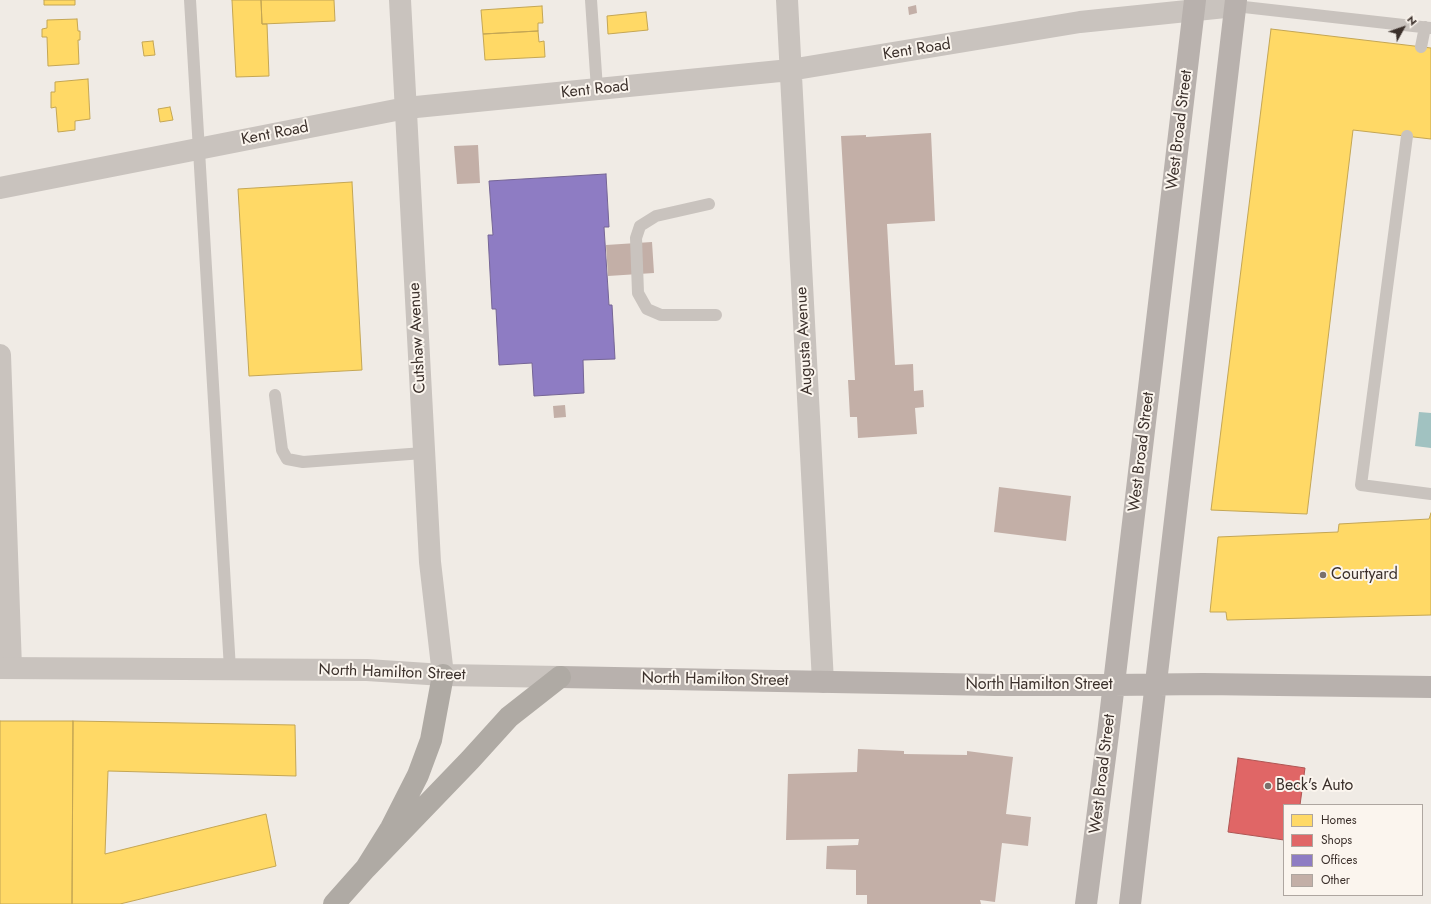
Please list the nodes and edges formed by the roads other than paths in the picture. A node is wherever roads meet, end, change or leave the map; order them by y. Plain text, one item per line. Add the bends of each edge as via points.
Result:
1 (190, 0) edge
2 (400, 0) edge
3 (592, 0) edge
4 (787, 0) edge
5 (1235, 3) edge
6 (1194, 5) edge
7 (1428, 28) edge
8 (1421, 47) dead end
9 (790, 70) junction
10 (597, 90) junction
11 (406, 108) junction
12 (1408, 136) dead end
13 (199, 149) junction
14 (0, 188) edge
15 (709, 204) dead end
16 (716, 315) dead end
17 (0, 355) edge
18 (275, 395) dead end
19 (1, 425) edge
20 (423, 453) junction
21 (1431, 494) edge
22 (6, 668) edge
23 (230, 669) junction
24 (442, 675) junction
25 (560, 677) junction
26 (815, 682) junction
27 (1156, 685) junction
28 (1114, 686) junction
29 (1431, 687) edge
30 (366, 868) junction
31 (334, 904) edge
32 (1086, 904) edge
33 (1130, 904) edge

1 - 13 lane
2 - 11 street, Cutshaw Avenue
3 - 10 lane
4 - 9 street, Augusta Avenue
5 - 6 street, Kent Road
5 - 7 lane
5 - 27 main road
6 - 9 street, Kent Road
6 - 28 main road, West Broad Street
7 - 8 lane
9 - 10 street, Kent Road
9 - 26 street, Augusta Avenue
10 - 11 street, Kent Road
11 - 13 street, Kent Road
11 - 20 street, Cutshaw Avenue
12 - 21 lane via 1361,485
13 - 14 street, Kent Road
13 - 23 lane
15 - 16 lane via 656,216 640,226 636,238 638,293 647,309 661,315
17 - 19 street
18 - 20 lane via 282,450 288,459 303,462
19 - 22 street
20 - 24 street, Cutshaw Avenue via 430,562
22 - 23 street, North Hamilton Street
23 - 24 street, North Hamilton Street via 367,670
24 - 25 street, North Hamilton Street
24 - 30 highway via 431,740 418,775 391,828
25 - 26 main road, North Hamilton Street
25 - 30 highway via 509,716
26 - 28 main road, North Hamilton Street
27 - 28 main road, North Hamilton Street
27 - 29 main road, North Hamilton Street
27 - 33 main road
28 - 32 main road, West Broad Street
30 - 31 highway

